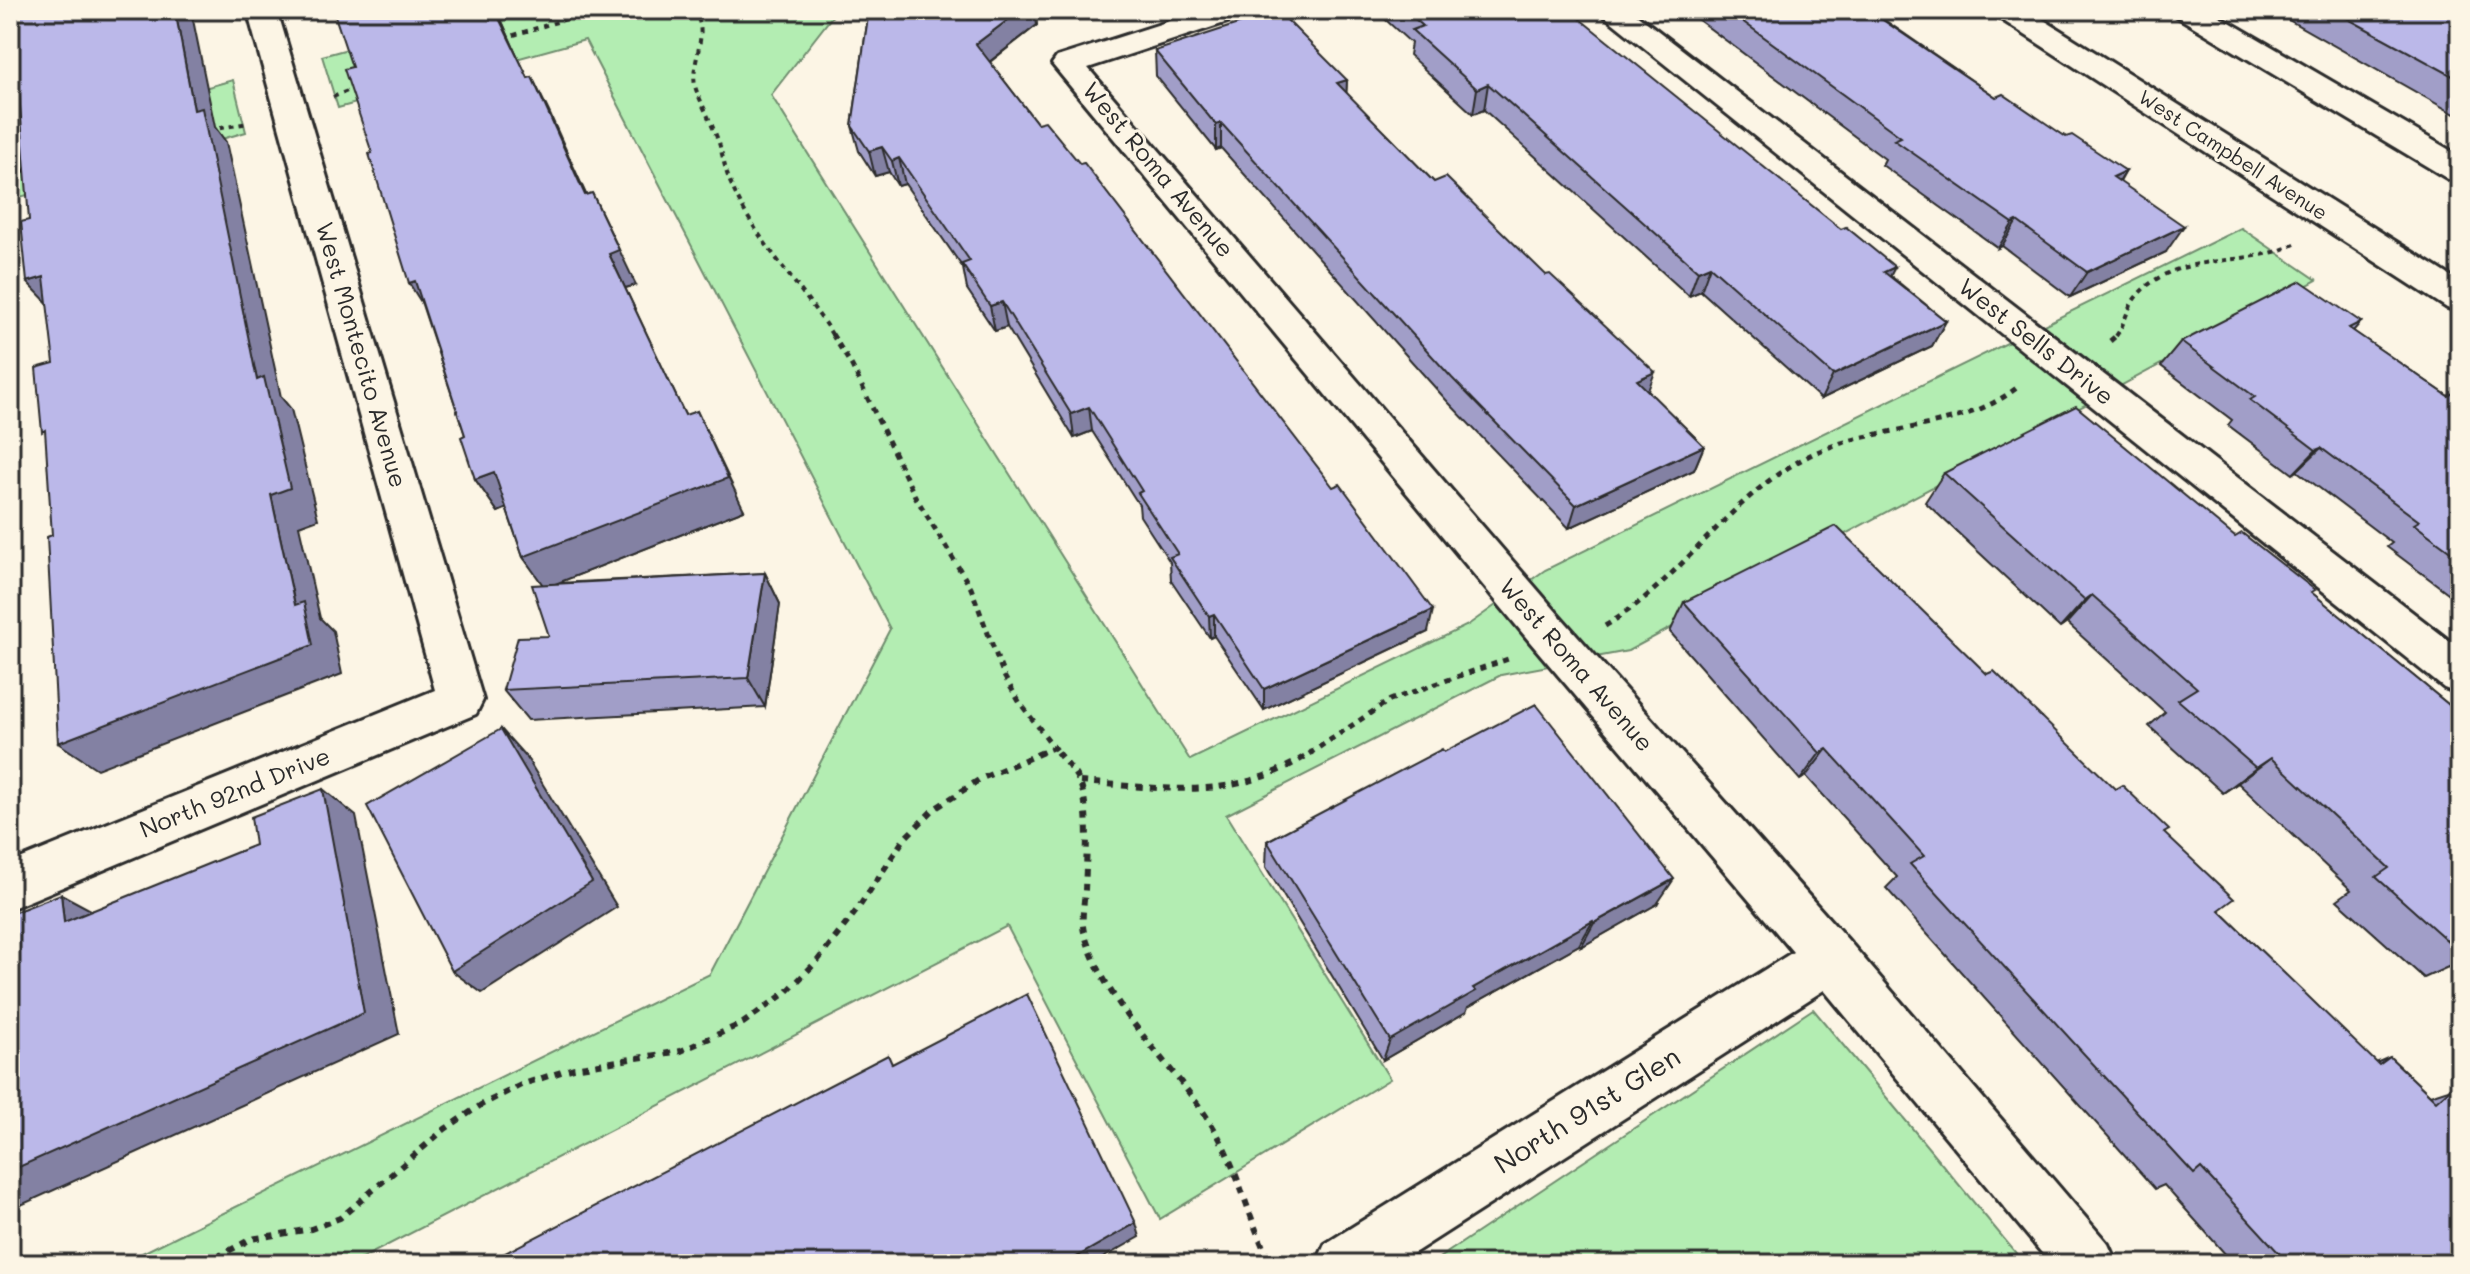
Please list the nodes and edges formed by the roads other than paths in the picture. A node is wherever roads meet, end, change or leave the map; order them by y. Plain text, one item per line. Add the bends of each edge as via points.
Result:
1 (262, 10) edge
2 (1235, 10) edge
3 (1612, 10) edge
4 (2007, 10) edge
5 (2187, 10) edge
6 (2460, 171) edge
7 (2460, 299) edge
8 (2460, 675) edge
9 (460, 700) joint
10 (10, 886) edge
11 (1830, 957) junction
12 (1345, 1264) edge
13 (2088, 1264) edge

1 - 9 street, West Montecito Avenue
2 - 11 street, West Roma Avenue via 1068,64 1560,648
3 - 8 street, West Sells Drive
4 - 7 street, West Campbell Avenue
5 - 6 street
9 - 10 street, North 92nd Drive
11 - 12 street, North 91st Glen
11 - 13 street, West Roma Avenue

